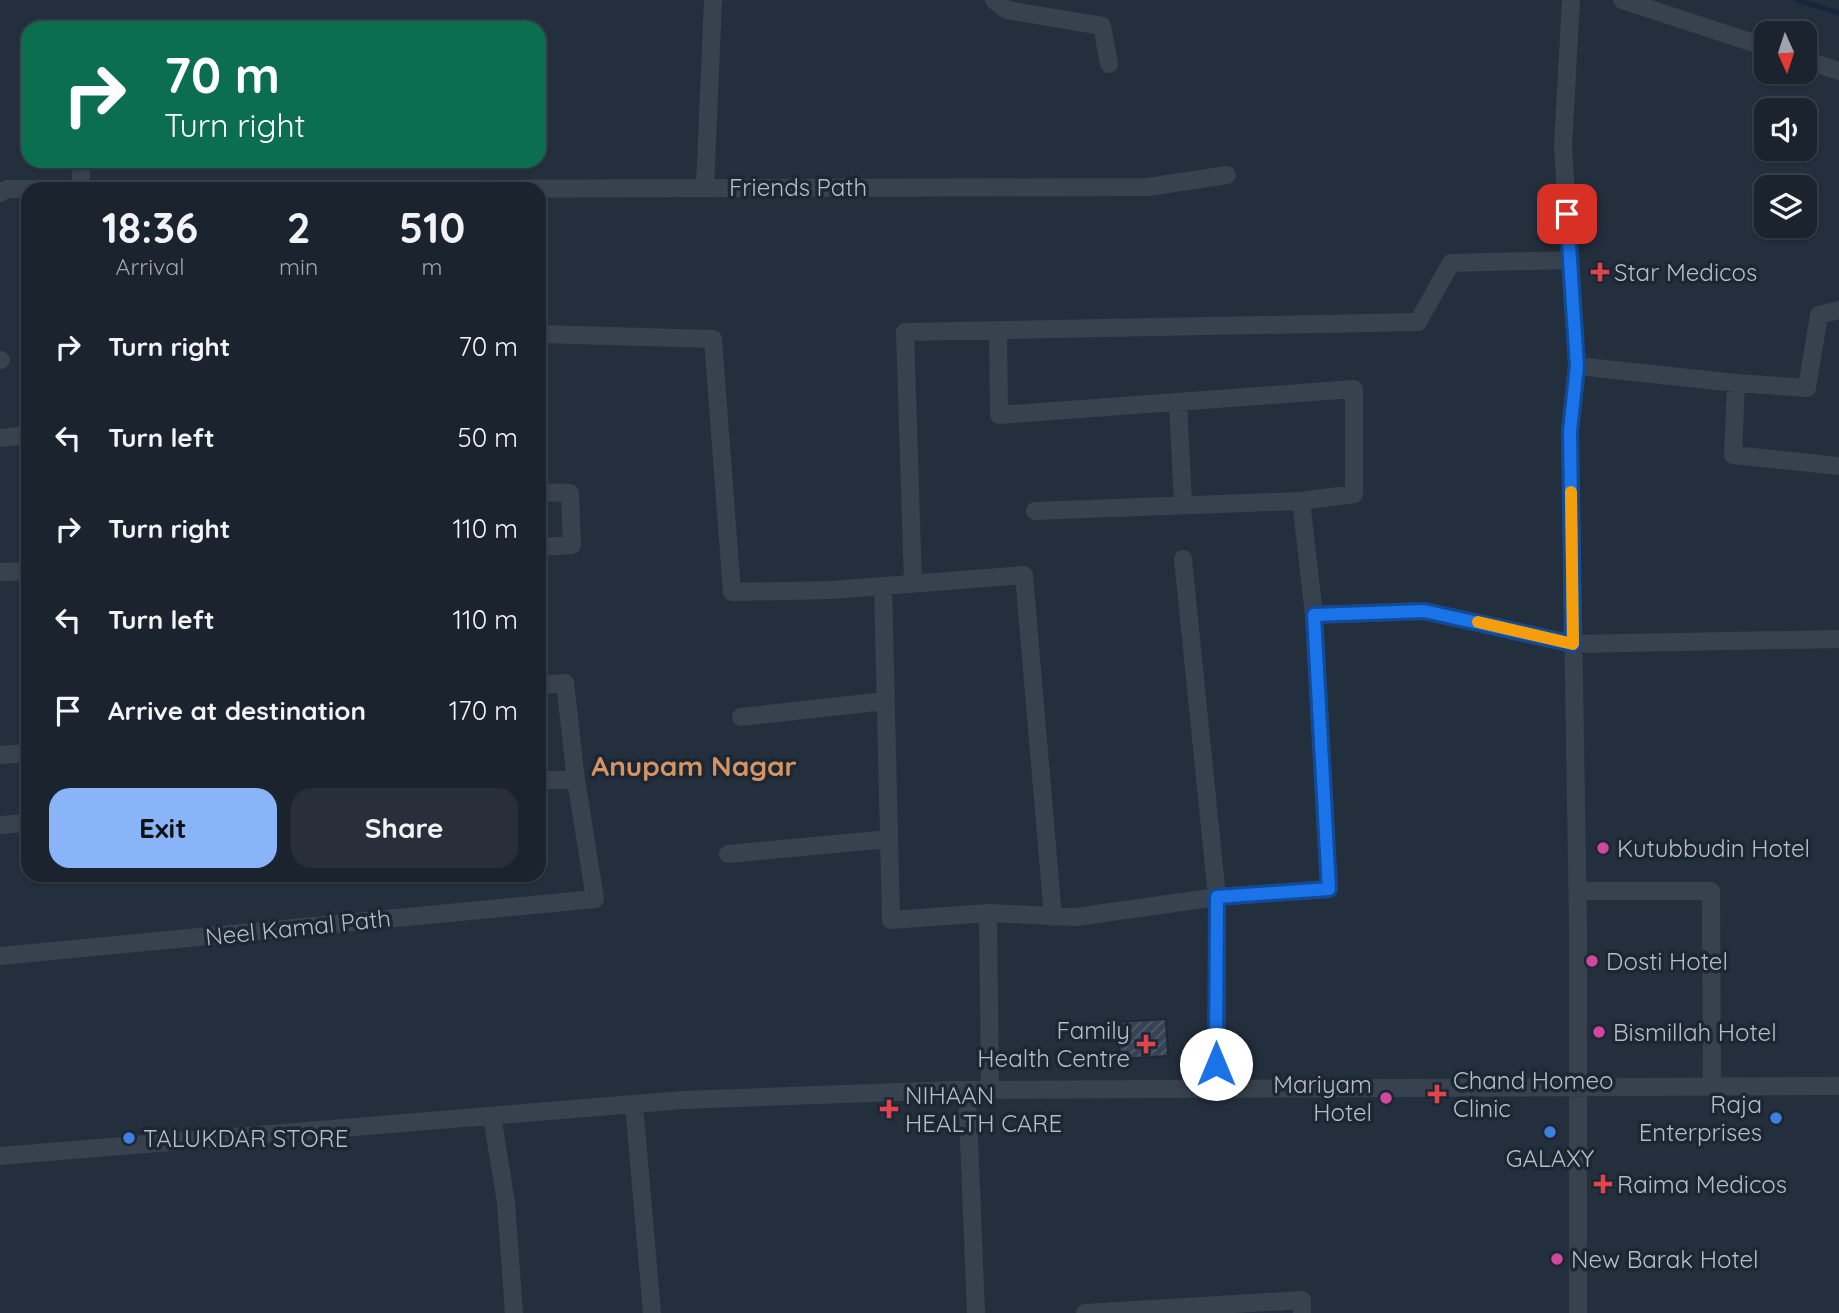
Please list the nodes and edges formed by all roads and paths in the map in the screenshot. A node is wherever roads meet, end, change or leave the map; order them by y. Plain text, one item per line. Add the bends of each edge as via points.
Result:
1 (713, 0) edge
2 (1571, 0) edge
3 (1622, 0) edge
4 (1003, 3) edge
5 (1754, 43) edge
6 (1109, 64) dead end
7 (1817, 64) edge
8 (1839, 71) edge
9 (1227, 175) dead end
10 (705, 187) junction
11 (546, 188) edge
12 (21, 190) edge
13 (0, 193) edge
14 (1570, 260) junction
15 (1839, 310) edge
16 (998, 330) junction
17 (546, 334) edge
18 (1577, 366) junction
19 (1736, 383) junction
20 (1178, 402) junction
21 (21, 436) edge
22 (0, 438) edge
23 (1839, 467) edge
24 (546, 492) edge
25 (1301, 501) junction
26 (1183, 504) junction
27 (1035, 510) dead end
28 (546, 547) edge
29 (1183, 559) dead end
30 (21, 571) edge
31 (0, 572) edge
32 (913, 583) junction
33 (883, 586) junction
34 (1314, 615) junction
35 (1839, 639) edge
36 (1573, 644) junction
37 (546, 684) edge
38 (886, 701) junction
39 (741, 717) dead end
40 (21, 754) edge
41 (0, 755) edge
42 (546, 780) edge
43 (576, 780) junction
44 (21, 824) edge
45 (0, 825) edge
46 (889, 839) junction
47 (728, 854) dead end
48 (1577, 891) junction
49 (1217, 897) junction
50 (988, 913) junction
51 (1053, 917) junction
52 (0, 956) edge
53 (1578, 1086) junction
54 (1712, 1086) junction
55 (1839, 1086) edge
56 (1217, 1089) junction
57 (967, 1090) junction
58 (990, 1090) junction
59 (634, 1104) junction
60 (492, 1116) junction
61 (0, 1156) edge
62 (1169, 1311) edge
63 (514, 1313) edge
64 (652, 1313) edge
65 (975, 1313) edge
66 (1085, 1313) edge
67 (1302, 1313) edge
68 (1578, 1313) edge

1 - 10 street
2 - 14 street via 1563,146
3 - 5 street
4 - 6 street via 1102,26
7 - 8 street
9 - 10 street, Friends Path via 1148,187
10 - 11 street, Friends Path
12 - 13 street
14 - 16 street via 1451,263 1418,322
14 - 18 street
15 - 19 street via 1819,315 1807,387
16 - 20 street via 999,415
16 - 32 street via 905,332
17 - 33 street via 713,339 732,592
18 - 19 street
18 - 36 street via 1570,431
19 - 23 street via 1733,455
20 - 25 street via 1354,390 1354,494
20 - 26 street
21 - 22 street
24 - 28 street via 570,493 572,545
25 - 26 street
25 - 34 street
26 - 27 street
29 - 49 street
30 - 31 street
32 - 33 street
32 - 51 street via 1024,575
33 - 38 street
34 - 36 street via 1424,611
34 - 49 street via 1329,889
35 - 36 street
36 - 48 street
37 - 43 street via 565,683
38 - 39 street
38 - 46 street
40 - 41 street
42 - 43 street
43 - 52 street, Neel Kamal Path via 596,899
44 - 45 street
46 - 47 street
46 - 50 street via 891,920
48 - 53 street
48 - 54 street via 1711,891
49 - 51 street
49 - 56 street
50 - 51 street
50 - 58 street
53 - 54 street
53 - 56 street
53 - 68 street
54 - 55 street
56 - 58 street
57 - 58 street
57 - 59 street
57 - 65 street
59 - 60 street
59 - 64 street
60 - 61 street
60 - 63 street via 506,1203
62 - 66 street
62 - 67 street via 1302,1300

